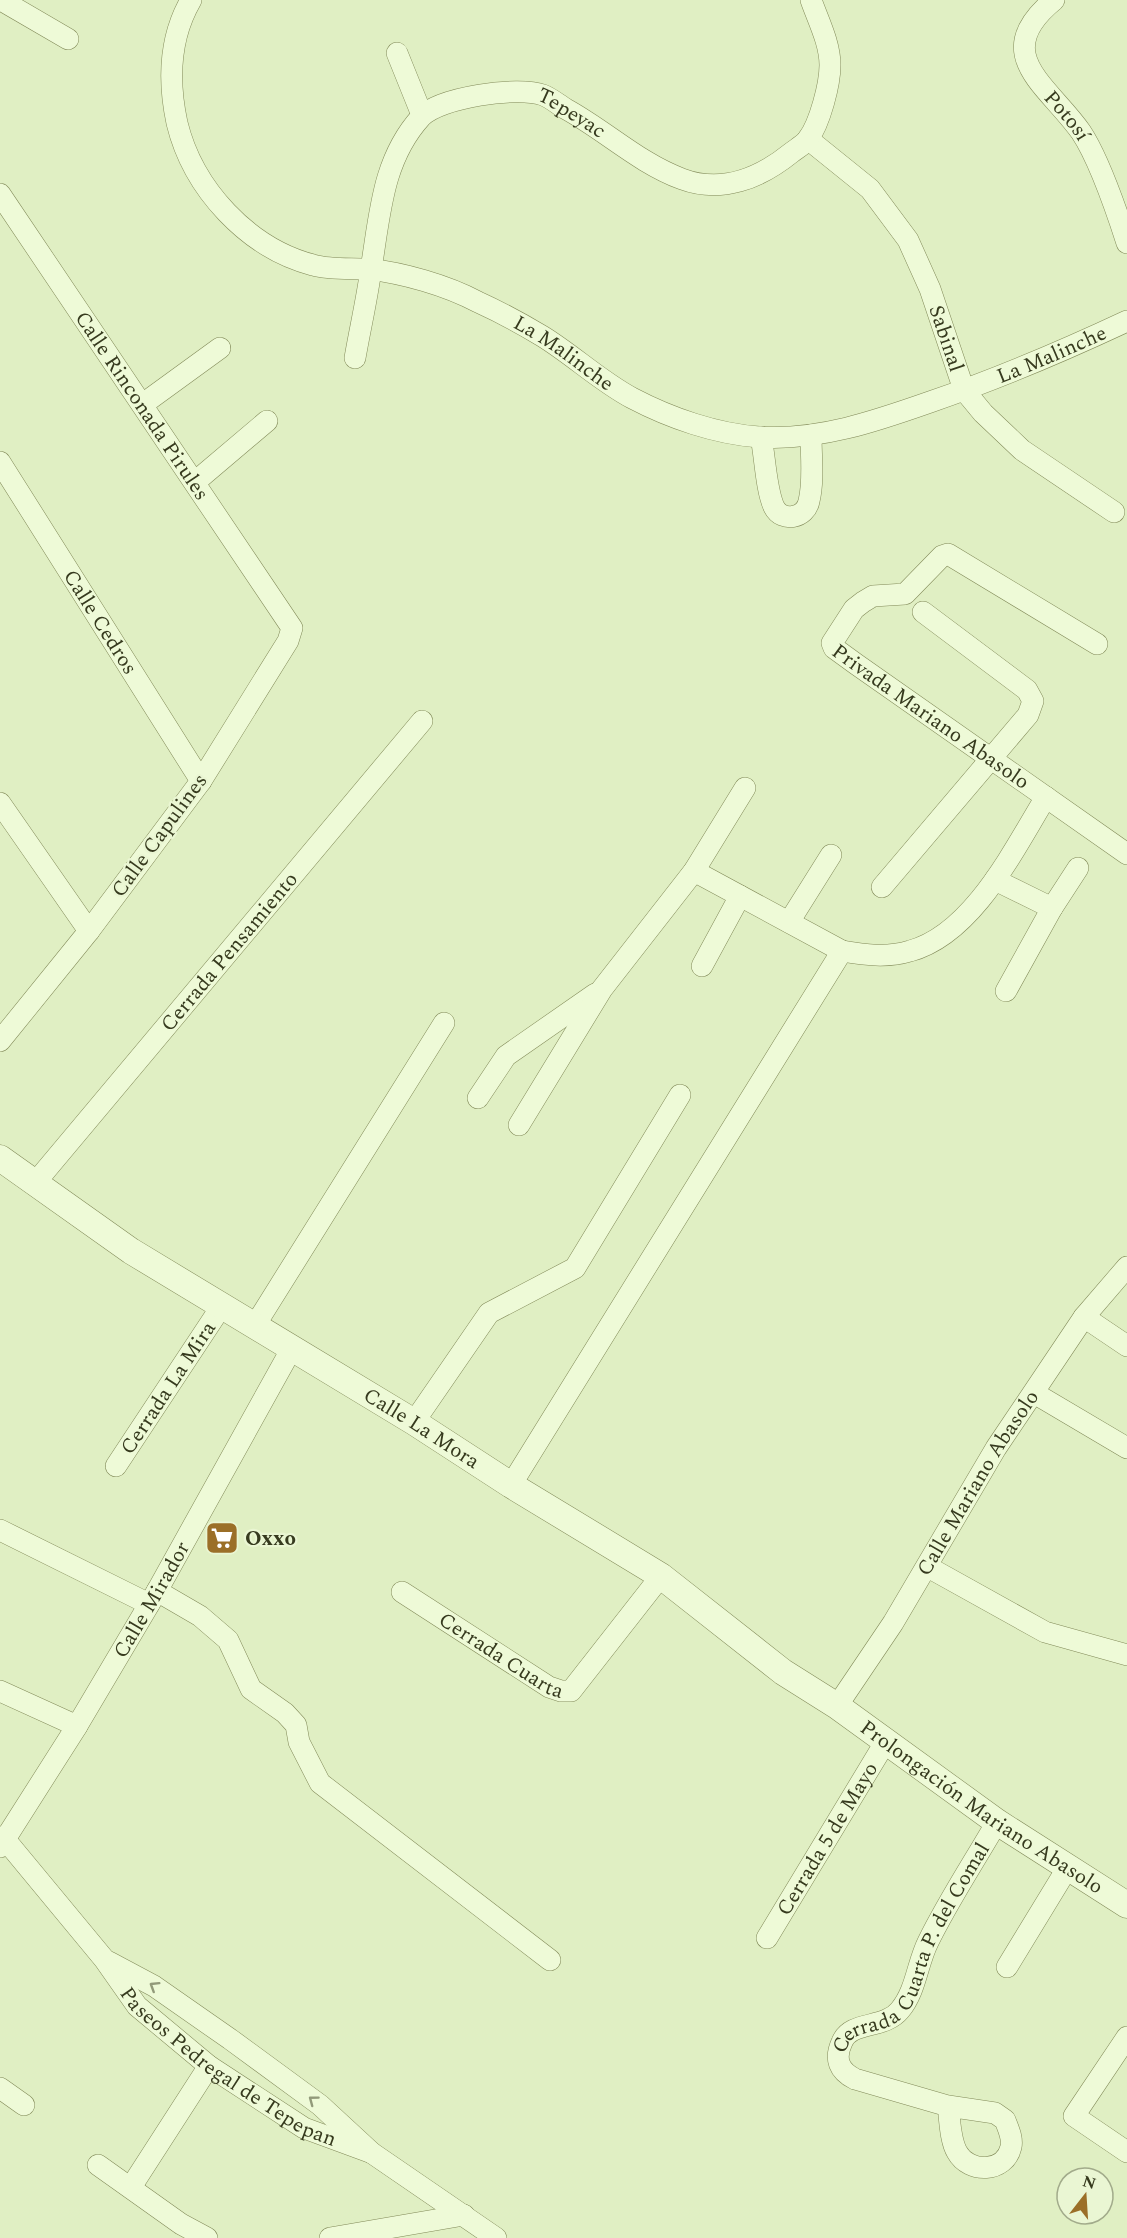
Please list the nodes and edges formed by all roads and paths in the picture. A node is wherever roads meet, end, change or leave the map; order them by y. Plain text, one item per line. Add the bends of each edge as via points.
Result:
1 (2, 0) edge
2 (191, 0) edge
3 (811, 0) edge
4 (1054, 0) edge
5 (68, 39) dead end
6 (397, 53) dead end
7 (422, 115) junction
8 (808, 139) junction
9 (0, 194) edge
10 (1127, 243) edge
11 (371, 270) junction
12 (1127, 321) edge
13 (220, 348) dead end
14 (355, 358) dead end
15 (964, 390) junction
16 (144, 404) junction
17 (267, 421) dead end
18 (811, 435) junction
19 (761, 437) junction
20 (0, 462) edge
21 (195, 482) junction
22 (1114, 512) dead end
23 (923, 612) dead end
24 (286, 616) joint
25 (1097, 644) dead end
26 (422, 721) dead end
27 (992, 760) junction
28 (201, 781) junction
29 (746, 788) dead end
30 (1046, 797) junction
31 (3, 813) edge
32 (1127, 854) edge
33 (831, 855) dead end
34 (1078, 868) dead end
35 (694, 871) junction
36 (995, 880) junction
37 (882, 887) dead end
38 (740, 896) junction
39 (1052, 908) junction
40 (789, 922) junction
41 (89, 931) junction
42 (842, 951) junction
43 (702, 966) dead end
44 (602, 988) junction
45 (1006, 992) dead end
46 (444, 1023) dead end
47 (0, 1041) edge
48 (680, 1095) dead end
49 (478, 1098) dead end
50 (519, 1125) dead end
51 (0, 1158) edge
52 (35, 1182) junction
53 (1127, 1267) edge
54 (221, 1307) junction
55 (1084, 1317) junction
56 (254, 1327) junction
57 (1127, 1346) edge
58 (292, 1348) junction
59 (1034, 1393) junction
60 (414, 1422) junction
61 (1127, 1448) edge
62 (116, 1466) dead end
63 (511, 1485) junction
64 (0, 1530) edge
65 (928, 1567) junction
66 (661, 1576) junction
67 (402, 1592) dead end
68 (153, 1598) junction
69 (1127, 1655) edge
70 (0, 1692) edge
71 (837, 1706) junction
72 (77, 1726) junction
73 (886, 1741) junction
74 (997, 1822) junction
75 (2, 1841) edge
76 (1068, 1867) junction
77 (1127, 1905) edge
78 (767, 1938) dead end
79 (104, 1959) junction
80 (550, 1960) dead end
81 (1007, 1967) dead end
82 (1127, 2037) edge
83 (208, 2067) junction
84 (0, 2088) edge
85 (24, 2105) dead end
86 (948, 2106) dead end
87 (1127, 2152) edge
88 (372, 2153) junction
89 (98, 2165) dead end
90 (131, 2187) junction
91 (464, 2215) junction
92 (207, 2238) edge
93 (330, 2238) edge
94 (496, 2238) edge

1 - 5 street
2 - 11 street, La Malinche via 173,47 171,96 181,140 206,187 236,224 267,248 315,266
3 - 8 street, Tepeyac via 830,64 826,95
4 - 10 street, Potosí via 1037,14 1026,34 1023,54 1031,74 1081,133
6 - 7 street
7 - 8 street, Tepeyac via 480,94 511,91 542,95 589,122 646,164 684,180 711,185 741,183 772,168
7 - 11 street via 397,153 384,183
8 - 15 street, Sabinal via 870,189 908,240 930,289
9 - 16 street, Calle Rinconada Pirules
11 - 14 street
11 - 19 street, La Malinche via 475,300 542,337 630,397 670,415 729,433
12 - 15 street, La Malinche
13 - 16 street
15 - 18 street, La Malinche via 870,423
15 - 22 street, Sabinal via 1022,450
16 - 21 street, Calle Rinconada Pirules
17 - 21 street
18 - 19 street, La Malinche
18 - 19 street via 809,503 801,514 789,517 774,506
20 - 28 street, Calle Cedros
21 - 24 street, Calle Rinconada Pirules
23 - 27 street via 1027,690 1033,701 1028,715
24 - 28 street, Calle Capulines via 292,628 288,641
25 - 27 street, Privada Mariano Abasolo via 948,554 905,594 873,596 854,609 832,643 834,648
26 - 52 street, Cerrada Pensamiento
27 - 30 street, Privada Mariano Abasolo
27 - 37 street
28 - 41 street, Calle Capulines
29 - 35 street
30 - 32 street, Privada Mariano Abasolo
30 - 36 street
31 - 41 street
33 - 40 street
34 - 39 street
35 - 38 street
35 - 44 street
36 - 39 street
36 - 42 street via 949,932 911,951 872,956
38 - 40 street
38 - 43 street
39 - 45 street
40 - 42 street
41 - 47 street, Calle Capulines
42 - 63 street
44 - 49 street via 506,1056
44 - 50 street
46 - 56 street
48 - 60 street via 575,1268 489,1313
51 - 52 street, Calle La Mora
52 - 54 street, Calle La Mora via 117,1242
53 - 55 street, Calle Mariano Abasolo
54 - 56 street, Calle La Mora
54 - 62 street, Cerrada La Mira
55 - 57 street
55 - 59 street, Calle Mariano Abasolo
56 - 58 street, Calle La Mora
58 - 60 street, Calle La Mora
58 - 68 street, Calle Mirador
59 - 61 street
59 - 65 street, Calle Mariano Abasolo via 996,1448
60 - 63 street, Calle La Mora
63 - 66 street, Calle La Mora
64 - 68 street
65 - 69 street via 1046,1632
65 - 71 street, Calle Mariano Abasolo
66 - 67 street, Cerrada Cuarta via 571,1690 561,1691
66 - 71 street, Calle La Mora via 783,1672
68 - 72 street, Calle Mirador
68 - 80 street via 200,1616 228,1640 251,1689 296,1725 299,1742 321,1783
70 - 72 street
71 - 73 street, Prolongación Mariano Abasolo
72 - 75 street, Calle Mirador
73 - 74 street, Prolongación Mariano Abasolo
73 - 78 street, Cerrada 5 de Mayo
74 - 76 street, Prolongación Mariano Abasolo
74 - 86 street, Cerrada Cuarta P. del Comal via 927,1944 900,2010 884,2023 849,2031 838,2055 844,2074
75 - 79 street, Paseos Pedregal de Tepepan
76 - 77 street, Prolongación Mariano Abasolo
76 - 81 street
79 - 83 street, Paseos Pedregal de Tepepan via 137,2006
88 -> 79 street, Paseos Pedregal de Tepepan via 320,2105 230,2039 154,1986
82 - 87 street via 1074,2116
83 - 88 street, Paseos Pedregal de Tepepan via 304,2128
83 - 90 street
84 - 85 street
88 - 91 street, Paseos Pedregal de Tepepan
89 - 90 street
90 - 92 street
91 - 93 street
91 - 94 street, Paseos Pedregal de Tepepan

